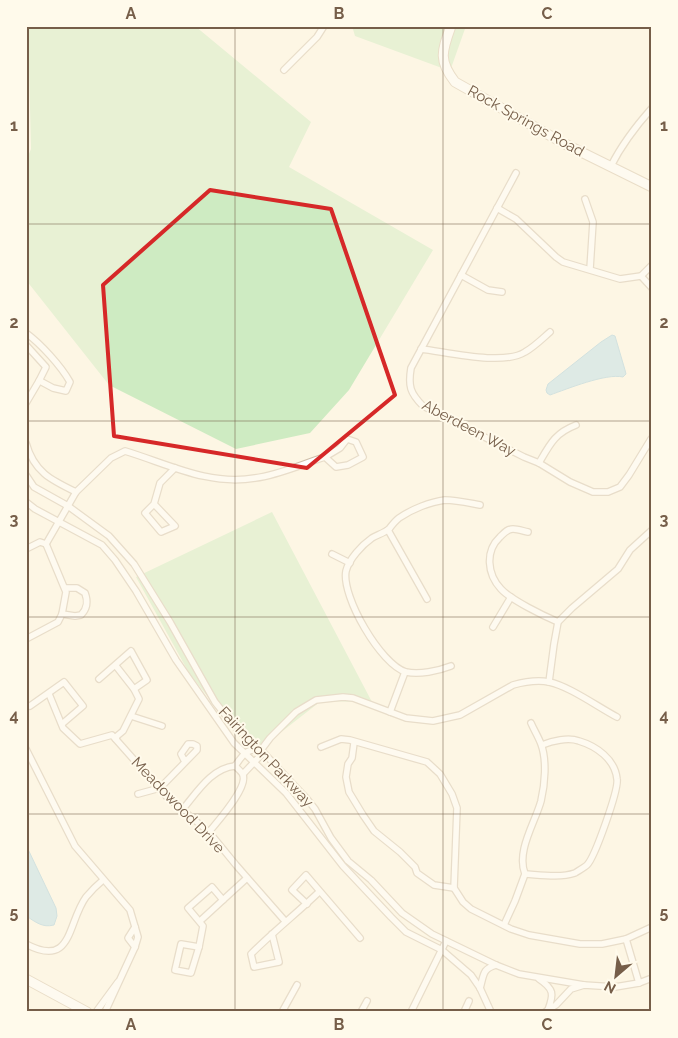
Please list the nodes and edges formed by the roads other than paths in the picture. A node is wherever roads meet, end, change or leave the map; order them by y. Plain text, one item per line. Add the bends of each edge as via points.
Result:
1 (324, 26) edge
2 (451, 26) edge
3 (284, 70) dead end
4 (652, 108) edge
5 (612, 166) junction
6 (516, 173) dead end
7 (652, 186) edge
8 (585, 199) dead end
9 (497, 208) junction
10 (652, 265) edge
11 (590, 269) junction
12 (461, 275) junction
13 (641, 276) junction
14 (652, 288) edge
15 (502, 292) dead end
16 (550, 332) dead end
17 (26, 333) edge
18 (26, 344) edge
19 (420, 349) junction
20 (39, 381) junction
21 (26, 404) edge
22 (576, 425) dead end
23 (651, 439) edge
24 (26, 443) edge
25 (325, 457) junction
26 (539, 463) junction
27 (174, 468) junction
28 (26, 475) edge
29 (28, 483) edge
30 (76, 492) junction
31 (26, 502) edge
32 (154, 504) junction
33 (480, 505) dead end
34 (68, 506) junction
35 (60, 522) junction
36 (388, 530) junction
37 (652, 530) edge
38 (528, 532) dead end
39 (46, 544) junction
40 (26, 549) edge
41 (332, 554) dead end
42 (350, 563) junction
43 (65, 588) junction
44 (511, 596) junction
45 (427, 599) dead end
46 (62, 614) junction
47 (558, 622) junction
48 (493, 627) dead end
49 (26, 639) edge
50 (116, 666) junction
51 (451, 666) dead end
52 (405, 672) junction
53 (99, 680) dead end
54 (549, 682) junction
55 (134, 689) junction
56 (49, 694) junction
57 (30, 706) dead end
58 (390, 712) junction
59 (131, 716) junction
60 (617, 717) dead end
61 (531, 723) dead end
62 (62, 724) junction
63 (162, 726) dead end
64 (116, 739) junction
65 (354, 743) junction
66 (542, 745) junction
67 (321, 747) dead end
68 (26, 749) edge
69 (261, 750) junction
70 (244, 754) junction
71 (185, 762) dead end
72 (254, 764) junction
73 (234, 766) junction
74 (243, 774) junction
75 (160, 788) junction
76 (138, 794) dead end
77 (182, 810) junction
78 (208, 832) junction
79 (525, 874) junction
80 (247, 878) junction
81 (103, 880) junction
82 (454, 888) junction
83 (319, 892) junction
84 (223, 900) junction
85 (307, 904) junction
86 (200, 921) junction
87 (285, 921) junction
88 (504, 925) junction
89 (135, 927) junction
90 (652, 927) edge
91 (272, 934) junction
92 (360, 938) dead end
93 (626, 939) junction
94 (446, 941) junction
95 (26, 944) edge
96 (136, 947) junction
97 (198, 947) junction
98 (442, 950) junction
99 (496, 965) junction
100 (124, 974) junction
101 (536, 977) junction
102 (652, 978) edge
103 (26, 979) edge
104 (639, 983) junction
105 (297, 985) dead end
106 (584, 985) junction
107 (480, 988) junction
108 (469, 1001) dead end
109 (367, 1002) dead end
110 (546, 1011) edge
111 (86, 1012) edge
112 (96, 1012) edge
113 (105, 1012) edge
114 (282, 1012) edge
115 (361, 1012) edge
116 (411, 1012) edge
117 (464, 1012) edge
118 (491, 1012) edge

1 - 3 street
2 - 5 street, Rock Springs Road via 443,57 455,82 565,144
4 - 5 street via 629,134
5 - 7 street, Rock Springs Road
6 - 9 street, Aberdeen Way
8 - 11 street via 594,222
9 - 11 street via 516,219 563,262
9 - 12 street, Aberdeen Way
10 - 13 street
11 - 13 street via 612,278
12 - 15 street via 488,290
12 - 19 street, Aberdeen Way
13 - 14 street
16 - 19 street via 516,357 497,359
17 - 20 street via 70,382 66,391
18 - 20 street via 46,367
19 - 26 street, Aberdeen Way via 409,381 416,399 424,406
20 - 21 street
22 - 26 street via 554,438
23 - 26 street, Aberdeen Way via 620,487 608,492 593,492
24 - 30 street via 31,459 42,472
25 - 25 street via 336,467 363,457 356,442 347,439 340,448
25 - 27 street via 255,478 208,478
27 - 30 street via 125,451 111,458
27 - 32 street via 160,483
28 - 29 street, Fairington Parkway
29 - 34 street, Fairington Parkway
30 - 34 street
31 - 35 street, Fairington Parkway
32 - 32 street via 170,521 175,526 161,532 145,513
33 - 36 street via 447,500 432,503 397,519
34 - 35 street
34 - 69 street, Fairington Parkway via 109,536 134,564 215,702 235,727
35 - 39 street
35 - 70 street, Fairington Parkway via 102,545 115,560 176,660
36 - 42 street via 371,539
36 - 45 street
37 - 47 street via 630,550 618,568
38 - 44 street via 507,530 495,542 490,553 489,564 494,581
39 - 40 street via 40,542
39 - 43 street
41 - 42 street
42 - 52 street via 346,584 355,609 380,653
43 - 46 street
43 - 46 street via 77,588 85,593 88,600 81,615
44 - 47 street
44 - 48 street
46 - 49 street via 58,622
47 - 54 street
50 - 53 street
50 - 55 street
50 - 55 street via 131,651 147,680
51 - 52 street
52 - 58 street
54 - 58 street via 513,686 460,715 434,721 406,718
54 - 60 street
55 - 59 street via 139,700
56 - 57 street
56 - 62 street
56 - 62 street via 64,682 83,706
58 - 69 street via 353,698 316,700 296,712
59 - 63 street
59 - 64 street
61 - 66 street
62 - 64 street via 80,744 112,734
64 - 75 street, Meadowood Drive
65 - 67 street via 341,739
65 - 82 street via 346,777 349,792 368,823 415,867 417,873 434,885
65 - 82 street via 427,762 440,774 457,808
66 - 79 street via 545,774 541,801 524,853 522,866
66 - 79 street via 578,740 606,755 618,780 597,847 588,864 576,872 561,875
68 - 81 street via 75,846
69 - 70 street via 252,749
69 - 72 street
69 - 94 street, Fairington Parkway via 307,799 348,861 402,913
70 - 72 street, Fairington Parkway
70 - 73 street
71 - 75 street
72 - 74 street
72 - 98 street, Fairington Parkway via 286,793 343,866 406,932
73 - 74 street
73 - 77 street via 225,767 209,778
74 - 78 street via 238,794
75 - 76 street
75 - 77 street, Meadowood Drive
77 - 78 street, Meadowood Drive
78 - 80 street, Meadowood Drive
79 - 88 street
80 - 84 street
80 - 87 street, Meadowood Drive
81 - 89 street via 130,910
81 - 95 street via 86,897 68,940 60,948 50,952
82 - 88 street via 471,909
83 - 85 street
83 - 85 street via 306,876 292,890
83 - 92 street
84 - 86 street
84 - 86 street via 212,887 188,908
85 - 87 street
86 - 97 street via 203,926
87 - 91 street
88 - 93 street via 529,935 580,944
89 - 96 street
89 - 96 street via 128,938
90 - 93 street
91 - 91 street via 251,954 254,967 279,962
93 - 104 street
94 - 98 street
94 - 99 street, Fairington Parkway
96 - 100 street
97 - 97 street via 191,973 175,970 181,944
98 - 107 street, Fairington Parkway via 460,964
98 - 116 street
99 - 101 street, Fairington Parkway
99 - 107 street via 485,970
100 - 112 street
100 - 113 street
101 - 106 street, Fairington Parkway
101 - 110 street via 552,991
102 - 104 street, Fairington Parkway
103 - 111 street
104 - 106 street, Fairington Parkway via 616,987
105 - 114 street
106 - 110 street via 571,989
107 - 118 street, Fairington Parkway
108 - 117 street
109 - 115 street

